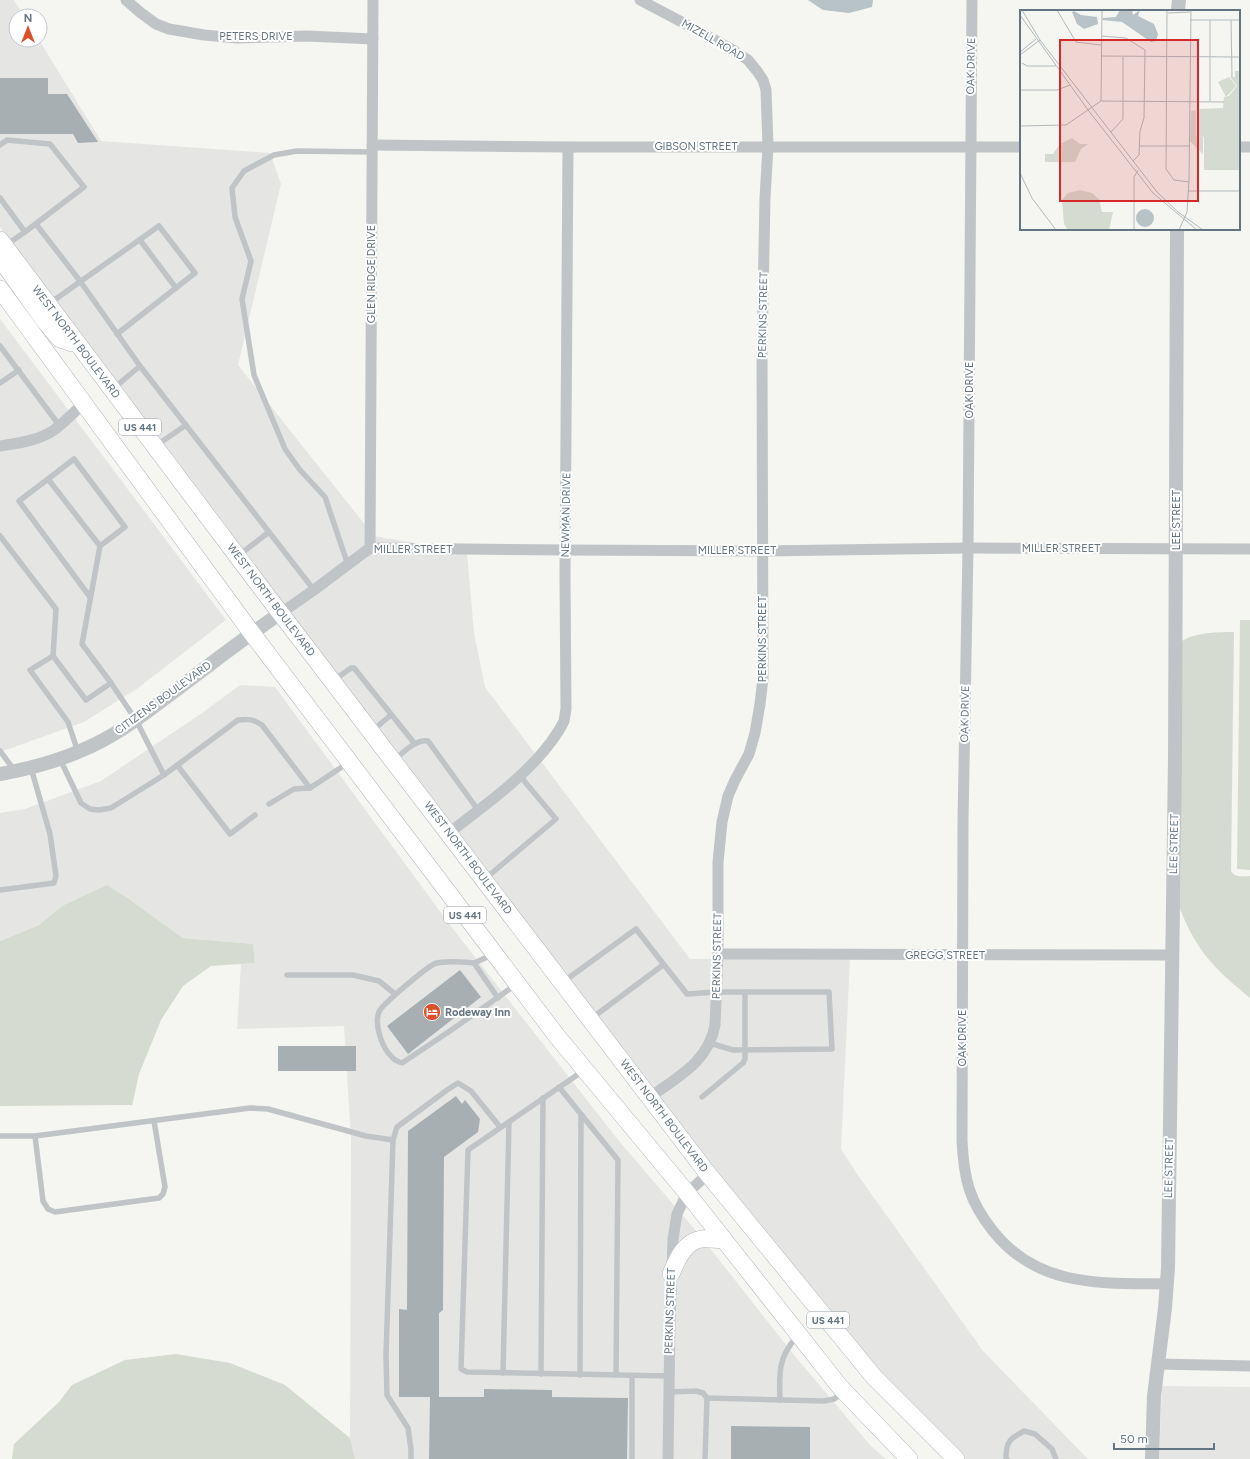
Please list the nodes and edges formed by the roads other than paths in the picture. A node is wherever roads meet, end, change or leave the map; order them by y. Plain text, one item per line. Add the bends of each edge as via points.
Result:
1 (126, 0) edge
2 (373, 0) edge
3 (640, 0) edge
4 (972, 0) edge
5 (373, 39) junction
6 (0, 145) edge
7 (768, 146) junction
8 (568, 147) junction
9 (970, 147) junction
10 (1020, 147) edge
11 (372, 148) junction
12 (0, 198) edge
13 (36, 224) junction
14 (1177, 230) edge
15 (25, 232) junction
16 (140, 240) junction
17 (1, 248) edge
18 (80, 281) junction
19 (176, 288) junction
20 (0, 289) edge
21 (48, 304) junction
22 (117, 334) junction
23 (0, 346) edge
24 (80, 346) junction
25 (140, 366) junction
26 (18, 370) junction
27 (0, 383) edge
28 (112, 389) junction
29 (84, 403) junction
30 (59, 425) junction
31 (186, 425) junction
32 (0, 446) edge
33 (156, 447) junction
34 (48, 479) junction
35 (269, 532) junction
36 (0, 536) edge
37 (100, 546) junction
38 (370, 548) junction
39 (968, 548) junction
40 (1176, 548) junction
41 (1250, 549) edge
42 (566, 550) junction
43 (763, 550) junction
44 (238, 556) junction
45 (348, 565) junction
46 (314, 590) junction
47 (90, 597) junction
48 (280, 613) junction
49 (251, 632) junction
50 (53, 656) junction
51 (332, 681) junction
52 (111, 684) junction
53 (391, 715) junction
54 (136, 720) junction
55 (371, 731) junction
56 (415, 744) junction
57 (0, 751) edge
58 (78, 752) junction
59 (60, 759) junction
60 (394, 761) junction
61 (349, 762) junction
62 (177, 765) junction
63 (31, 767) junction
64 (15, 771) junction
65 (0, 774) edge
66 (164, 775) junction
67 (520, 776) junction
68 (310, 788) junction
69 (269, 804) dead end
70 (478, 810) junction
71 (255, 815) dead end
72 (449, 833) junction
73 (484, 880) junction
74 (0, 890) edge
75 (494, 954) junction
76 (718, 954) junction
77 (962, 955) junction
78 (1172, 955) junction
79 (474, 963) junction
80 (664, 966) junction
81 (287, 975) dead end
82 (563, 983) junction
83 (517, 984) junction
84 (716, 992) junction
85 (745, 992) junction
86 (395, 994) junction
87 (498, 998) junction
88 (590, 1019) junction
89 (710, 1043) junction
90 (745, 1050) junction
91 (585, 1070) junction
92 (559, 1087) junction
93 (650, 1097) junction
94 (702, 1097) dead end
95 (543, 1098) junction
96 (581, 1115) junction
97 (154, 1121) junction
98 (509, 1122) junction
99 (500, 1127) junction
100 (0, 1136) edge
101 (36, 1136) junction
102 (392, 1140) junction
103 (708, 1174) junction
104 (687, 1193) junction
105 (724, 1240) junction
106 (671, 1274) junction
107 (1167, 1284) junction
108 (799, 1335) junction
109 (1158, 1364) junction
110 (1250, 1366) edge
111 (503, 1373) junction
112 (541, 1374) junction
113 (580, 1375) junction
114 (616, 1375) junction
115 (632, 1376) junction
116 (669, 1376) junction
117 (668, 1392) junction
118 (844, 1392) junction
119 (707, 1398) junction
120 (780, 1400) junction
121 (411, 1459) edge
122 (632, 1459) edge
123 (668, 1459) edge
124 (705, 1459) edge
125 (909, 1459) edge
126 (956, 1459) edge
127 (1007, 1459) edge
128 (1056, 1459) edge
129 (1152, 1459) edge

1 - 5 street, PETERS DRIVE via 156,24 204,35 238,38 307,36
2 - 5 street, GLEN RIDGE DRIVE
3 - 7 street, MIZELL ROAD via 748,60 763,80 766,90
4 - 9 street, OAK DRIVE
5 - 11 street, GLEN RIDGE DRIVE
6 - 13 lane via 7,140 50,144 84,187
7 - 8 street, GIBSON STREET
7 - 9 street, GIBSON STREET
7 - 43 street, PERKINS STREET via 763,329
8 - 11 street, GIBSON STREET
8 - 42 street, NEWMAN DRIVE
9 - 10 street, GIBSON STREET
9 - 39 street, OAK DRIVE
11 - 38 street, GLEN RIDGE DRIVE
11 - 45 lane via 274,155 244,170 232,188 235,216 251,261 242,299 254,375 285,449 300,470 325,496
12 - 15 lane
13 - 15 lane
13 - 18 lane
14 - 40 street, LEE STREET
15 - 17 lane
16 - 18 lane
16 - 19 lane
16 - 19 lane via 159,226 195,273
17 - 21 main road, WEST NORTH BOULEVARD / US 441
17 - 24 main road via 44,320 60,339
18 - 21 lane
18 - 22 lane
19 - 22 lane
20 - 29 main road, US 441
21 - 24 main road, WEST NORTH BOULEVARD / US 441
22 - 25 lane
23 - 26 lane
24 - 28 main road, WEST NORTH BOULEVARD / US 441
25 - 28 lane
25 - 31 lane
26 - 27 lane
26 - 30 lane
28 - 33 main road, WEST NORTH BOULEVARD / US 441
29 - 30 street
29 - 49 main road, US 441
30 - 32 street via 39,438
31 - 33 lane
31 - 35 lane
33 - 44 main road, WEST NORTH BOULEVARD / US 441
34 - 37 lane
34 - 37 lane via 74,459 125,527
34 - 47 lane via 19,501
35 - 44 lane
35 - 46 lane
36 - 50 lane via 56,609
37 - 47 lane
38 - 42 street, MILLER STREET
38 - 45 street, MILLER STREET
39 - 40 street, MILLER STREET
39 - 43 street, MILLER STREET
39 - 77 street, OAK DRIVE
40 - 41 street, MILLER STREET
40 - 78 street, LEE STREET
42 - 43 street, MILLER STREET
42 - 67 street, NEWMAN DRIVE via 564,722 542,755
43 - 76 street, PERKINS STREET via 763,678 755,734 749,754 728,796 722,822 718,862
44 - 48 main road, WEST NORTH BOULEVARD / US 441
45 - 46 street, MILLER STREET
46 - 48 street, MILLER STREET
47 - 52 lane via 82,644
48 - 49 street, MILLER STREET
48 - 51 main road, WEST NORTH BOULEVARD / US 441
49 - 54 street, CITIZENS BOULEVARD
49 - 61 main road, US 441
50 - 52 lane via 86,700
50 - 58 lane via 30,670 68,722
51 - 53 lane via 354,668
51 - 55 main road, WEST NORTH BOULEVARD / US 441
52 - 54 lane
53 - 55 lane
53 - 56 lane
54 - 58 street, CITIZENS BOULEVARD via 113,735
54 - 66 lane
55 - 60 main road, WEST NORTH BOULEVARD / US 441
56 - 60 lane
56 - 70 lane via 423,740 428,741
57 - 64 lane
58 - 59 street, CITIZENS BOULEVARD
59 - 63 street, CITIZENS BOULEVARD
59 - 66 lane via 81,803 90,809 111,808
60 - 72 main road, WEST NORTH BOULEVARD / US 441
61 - 68 lane
61 - 75 main road, US 441
62 - 66 lane
62 - 68 lane via 238,720 255,720 262,725
62 - 71 lane via 230,834
63 - 64 street, CITIZENS BOULEVARD
63 - 74 lane via 50,834 56,876 54,883
64 - 65 street, CITIZENS BOULEVARD
67 - 70 street, NEWMAN DRIVE
67 - 73 lane via 556,819
68 - 69 lane via 294,789
70 - 72 street, NEWMAN DRIVE
72 - 73 main road, WEST NORTH BOULEVARD / US 441
73 - 82 main road, WEST NORTH BOULEVARD / US 441
75 - 79 lane
75 - 83 main road, US 441
76 - 77 street, GREGG STREET
76 - 84 street, PERKINS STREET
77 - 78 street, GREGG STREET
77 - 107 street, OAK DRIVE via 963,1165 973,1202 1000,1240 1017,1256 1050,1273 1102,1283
78 - 107 street, LEE STREET
79 - 86 lane via 435,964
79 - 87 lane
80 - 82 lane via 636,929
80 - 84 lane via 687,994
80 - 88 lane
81 - 86 lane via 353,975 379,981
82 - 88 main road, WEST NORTH BOULEVARD / US 441
83 - 87 lane
83 - 91 main road, US 441
84 - 85 lane
84 - 89 street, PERKINS STREET via 715,1024
85 - 90 lane
85 - 90 lane via 830,992 832,1049
86 - 87 lane via 379,1011 377,1026 382,1042 392,1058 402,1063
88 - 93 main road, WEST NORTH BOULEVARD / US 441
89 - 90 lane via 733,1050
89 - 93 street, PERKINS STREET via 700,1058 685,1072
90 - 94 lane via 743,1063
91 - 92 lane
91 - 104 main road, US 441
92 - 95 lane
92 - 96 lane
93 - 103 main road, WEST NORTH BOULEVARD / US 441
95 - 98 lane
95 - 112 lane
96 - 113 lane
96 - 114 lane via 618,1160
97 - 101 lane
97 - 101 lane via 165,1187 159,1198 55,1212 48,1209 43,1201
97 - 102 lane via 250,1108 268,1110 366,1136
98 - 99 lane
98 - 111 lane
99 - 102 lane via 471,1091 458,1083 397,1127
99 - 111 lane via 468,1150 461,1369 467,1372
100 - 101 lane
102 - 121 lane via 387,1396 408,1428
103 - 104 street, PERKINS STREET
103 - 126 main road, WEST NORTH BOULEVARD / US 441 via 874,1377
104 - 105 main road, US 441
104 - 106 street, PERKINS STREET via 677,1214
105 - 106 main road via 694,1241 678,1257
105 - 108 main road, US 441
106 - 116 street, PERKINS STREET
107 - 109 street, LEE STREET
108 - 118 main road, US 441
108 - 120 lane via 789,1345 782,1362 779,1375
109 - 110 street
109 - 129 street, LEE STREET
111 - 112 lane
112 - 113 lane
113 - 114 lane
114 - 115 lane
115 - 116 lane
115 - 122 lane
116 - 117 street, PERKINS STREET
117 - 119 lane via 696,1391 703,1393
117 - 123 street, PERKINS STREET
118 - 120 lane via 834,1399 824,1401
118 - 125 main road, US 441
119 - 120 lane
119 - 124 lane
127 - 128 lane via 1006,1446 1012,1438 1024,1431 1035,1434 1052,1449

